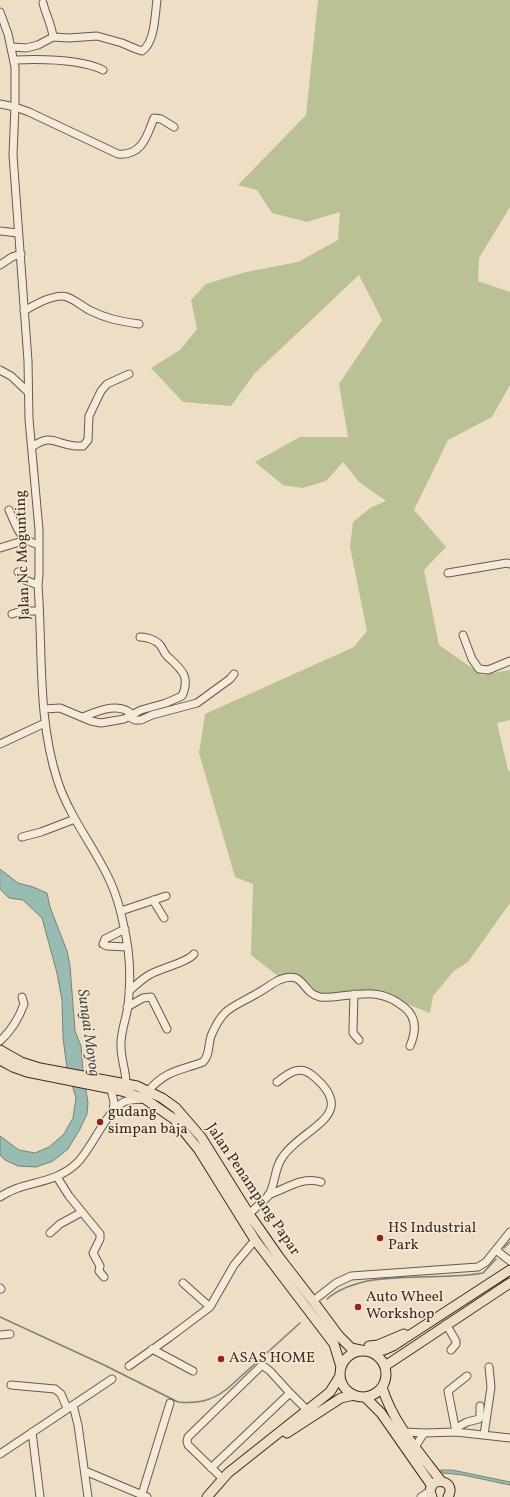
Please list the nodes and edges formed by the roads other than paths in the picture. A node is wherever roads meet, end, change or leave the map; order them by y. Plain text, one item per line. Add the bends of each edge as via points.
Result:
1 (157, 0) edge
2 (43, 3) dead end
3 (0, 12) edge
4 (53, 37) junction
5 (12, 47) junction
6 (15, 60) junction
7 (103, 70) dead end
8 (0, 104) edge
9 (15, 107) junction
10 (174, 127) dead end
11 (0, 231) edge
12 (18, 233) junction
13 (20, 254) junction
14 (0, 265) edge
15 (24, 311) junction
16 (139, 324) dead end
17 (0, 370) edge
18 (129, 374) dead end
19 (28, 392) junction
20 (32, 447) junction
21 (9, 510) dead end
22 (26, 540) junction
23 (39, 545) junction
24 (0, 548) edge
25 (510, 564) edge
26 (18, 572) dead end
27 (448, 573) dead end
28 (38, 585) junction
29 (39, 611) junction
30 (12, 614) dead end
31 (462, 634) dead end
32 (140, 637) dead end
33 (510, 662) edge
34 (234, 674) dead end
35 (44, 709) junction
36 (131, 716) junction
37 (83, 717) junction
38 (45, 723) junction
39 (0, 744) edge
40 (75, 819) junction
41 (22, 837) dead end
42 (166, 896) dead end
43 (153, 900) junction
44 (120, 910) junction
45 (164, 918) dead end
46 (125, 930) junction
47 (127, 947) junction
48 (194, 954) dead end
49 (129, 991) junction
50 (354, 994) junction
51 (22, 997) dead end
52 (128, 1007) junction
53 (167, 1029) dead end
54 (359, 1040) dead end
55 (0, 1041) edge
56 (410, 1046) dead end
57 (0, 1050) edge
58 (0, 1060) edge
59 (60, 1076) junction
60 (277, 1082) dead end
61 (126, 1083) junction
62 (111, 1089) junction
63 (149, 1090) junction
64 (145, 1099) junction
65 (113, 1111) junction
66 (57, 1177) junction
67 (321, 1182) dead end
68 (268, 1196) junction
69 (0, 1197) edge
70 (82, 1212) junction
71 (249, 1214) junction
72 (50, 1232) dead end
73 (510, 1232) edge
74 (255, 1240) junction
75 (496, 1250) junction
76 (510, 1261) edge
77 (510, 1270) edge
78 (104, 1277) dead end
79 (510, 1283) edge
80 (183, 1284) dead end
81 (313, 1301) junction
82 (210, 1307) junction
83 (446, 1324) junction
84 (321, 1326) junction
85 (332, 1326) junction
86 (10, 1334) dead end
87 (0, 1335) edge
88 (411, 1335) junction
89 (152, 1349) junction
90 (451, 1350) dead end
91 (367, 1351) junction
92 (129, 1366) dead end
93 (385, 1366) junction
94 (489, 1367) dead end
95 (193, 1371) dead end
96 (341, 1371) junction
97 (467, 1376) dead end
98 (112, 1379) dead end
99 (11, 1385) dead end
100 (382, 1387) junction
101 (290, 1393) junction
102 (354, 1395) junction
103 (365, 1397) junction
104 (170, 1403) dead end
105 (70, 1406) junction
106 (480, 1406) dead end
107 (311, 1408) junction
108 (456, 1430) junction
109 (32, 1432) junction
110 (405, 1432) junction
111 (424, 1433) junction
112 (484, 1435) junction
113 (510, 1438) edge
114 (415, 1447) junction
115 (0, 1454) edge
116 (211, 1468) junction
117 (85, 1471) junction
118 (224, 1479) junction
119 (441, 1481) junction
120 (431, 1491) edge
121 (145, 1496) edge
122 (450, 1496) edge
123 (40, 1497) edge
124 (88, 1497) edge
125 (207, 1497) edge
126 (421, 1497) edge

1 - 4 street via 150,40 142,51 100,36
2 - 4 street
3 - 5 street, Jalan Nc Mogunting
4 - 5 street via 26,48
5 - 6 street, Jalan Nc Mogunting
6 - 7 street via 81,64
6 - 9 street, Jalan Nc Mogunting
8 - 9 street
9 - 10 street via 118,154 131,153 142,144 154,118
9 - 12 street, Jalan Nc Mogunting via 13,155
11 - 12 street
12 - 13 street, Jalan Nc Mogunting
13 - 14 street
13 - 15 street, Jalan Nc Mogunting
15 - 16 street via 56,297 67,297 112,320
15 - 19 street, Jalan Nc Mogunting
17 - 19 street via 11,376
18 - 20 street via 107,384 101,391 89,416 89,436 86,443 80,447 48,439
19 - 20 street, Jalan Nc Mogunting
20 - 23 street, Jalan Nc Mogunting
21 - 22 street via 22,537
22 - 23 street
22 - 24 street
23 - 28 street, Jalan Nc Mogunting
25 - 27 street
26 - 28 street via 24,580
28 - 29 street, Jalan Nc Mogunting
29 - 30 street via 22,610
29 - 35 street, Jalan Nc Mogunting
31 - 33 street via 479,669 488,670
32 - 36 street via 146,637 160,645 184,673 186,686 182,696
34 - 36 street via 197,703 141,720 135,720
35 - 37 street via 60,708
35 - 38 street, Jalan Nc Mogunting
36 - 37 street via 102,723
36 - 37 street via 125,709 114,708
38 - 39 street
38 - 40 street, Jalan Nc Mogunting via 58,783
40 - 41 street
40 - 44 street, Jalan Nc Mogunting via 110,881
42 - 43 street
43 - 44 street
43 - 45 street
44 - 46 street, Jalan Nc Mogunting
46 - 47 street, Jalan Nc Mogunting
46 - 47 street via 105,939 103,944
47 - 49 street, Jalan Nc Mogunting
48 - 49 street via 147,976
49 - 52 street, Jalan Nc Mogunting
50 - 54 street via 353,1033
50 - 56 street via 383,995 408,1010 415,1026
50 - 63 street via 320,997 309,992 297,978 281,979 224,1013 211,1035 209,1052 203,1062 171,1073 158,1080
51 - 55 street via 24,1004 18,1017
52 - 53 street via 142,998 151,997
52 - 61 street, Jalan Nc Mogunting via 121,1046
57 - 59 main road, Jalan Penampang Papar via 21,1062
58 - 59 main road, Jalan Penampang Papar via 19,1070
59 - 61 main road, Jalan Penampang Papar
59 - 62 main road, Jalan Penampang Papar
60 - 68 street via 293,1070 308,1072 324,1088 331,1107 322,1122 298,1140 283,1156 277,1166
61 - 63 main road, Jalan Penampang Papar
62 - 64 main road, Jalan Penampang Papar
62 - 65 street
63 - 71 main road, Jalan Penampang Papar via 176,1108 192,1125
64 - 65 street via 129,1100
64 - 74 main road, Jalan Penampang Papar via 174,1119 200,1150
65 - 66 street via 78,1162
66 - 69 street via 13,1190
66 - 70 street
67 - 68 street via 308,1180 292,1184
68 - 71 street
70 - 72 street
70 - 78 street via 100,1234 93,1253 100,1266 99,1271
71 - 81 main road, Jalan Penampang Papar
73 - 75 street
74 - 82 street via 234,1265
74 - 84 main road, Jalan Penampang Papar
75 - 76 street
75 - 81 street via 478,1267 351,1276 336,1283
77 - 88 main road
79 - 83 main road
80 - 82 street
81 - 85 main road, Jalan Penampang Papar
82 - 89 street
83 - 90 street via 456,1341
83 - 93 main road
84 - 96 main road, Jalan Penampang Papar via 334,1344
84 - 107 main road via 323,1338 335,1358 335,1368 329,1386
85 - 88 main road via 349,1342 368,1346 378,1345 404,1334
85 - 91 main road, Jalan Penampang Papar via 351,1348
86 - 87 street
88 - 91 main road via 384,1350
89 - 92 street
89 - 95 street
91 - 93 main road via 375,1354
91 - 96 main road via 350,1355
93 - 100 main road
94 - 112 street via 491,1387
96 - 102 main road via 345,1388
96 - 107 main road via 330,1392
97 - 108 street via 448,1391
98 - 105 street
99 - 105 street via 55,1389
100 - 103 main road
100 - 110 main road via 390,1408
101 - 107 street
101 - 116 street
101 - 116 street via 262,1365 186,1441
102 - 103 main road
102 - 118 main road via 341,1398 267,1446
103 - 120 main road via 381,1413
104 - 121 street
105 - 109 street
105 - 117 street via 78,1425
106 - 108 street via 479,1419 467,1422
107 - 118 main road via 252,1453
108 - 111 street
108 - 112 street
109 - 115 street
109 - 123 street
110 - 111 street
110 - 114 main road
111 - 114 street
112 - 113 street
114 - 119 main road
116 - 118 street
117 - 121 street
117 - 124 street
118 - 125 main road
119 - 120 main road via 436,1482
119 - 122 main road via 449,1487
120 - 126 street

